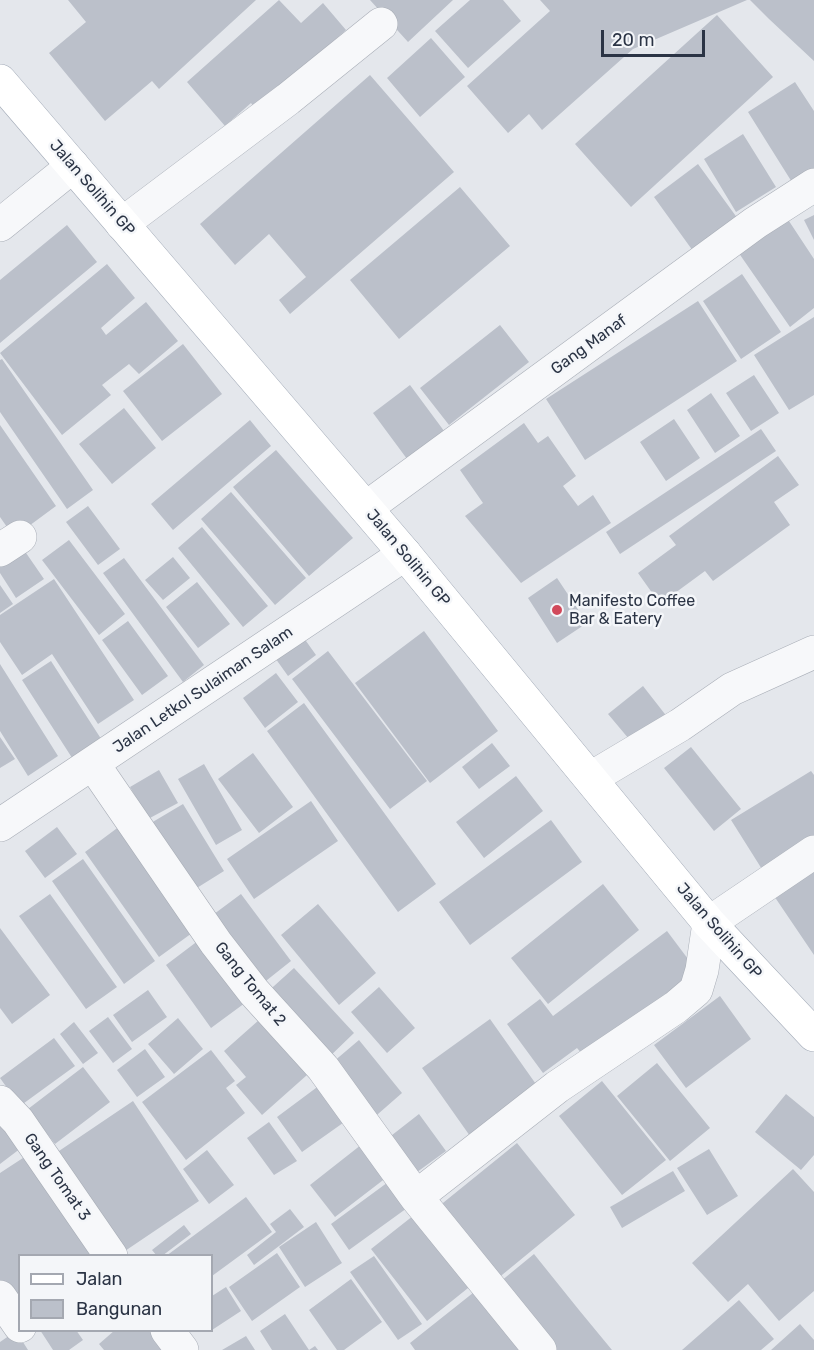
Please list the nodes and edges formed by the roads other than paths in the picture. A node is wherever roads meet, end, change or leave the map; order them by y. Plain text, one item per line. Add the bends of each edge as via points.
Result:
1 (381, 24) dead end
2 (0, 81) edge
3 (73, 166) junction
4 (814, 185) edge
5 (122, 224) junction
6 (0, 225) edge
7 (366, 508) junction
8 (405, 554) junction
9 (814, 652) edge
10 (93, 764) junction
11 (591, 778) junction
12 (0, 825) edge
13 (814, 852) edge
14 (709, 922) junction
15 (814, 1035) edge
16 (0, 1102) edge
17 (416, 1197) junction
18 (110, 1254) edge
19 (0, 1297) edge
20 (18, 1323) edge
21 (23, 1332) edge
22 (168, 1332) edge
23 (35, 1350) edge
24 (182, 1350) edge
25 (540, 1350) edge

1 - 5 street
2 - 3 main road, Jalan Solihin GP
3 - 5 main road, Jalan Solihin GP
3 - 6 street
4 - 7 street, Gang Manaf via 755,223
5 - 7 main road, Jalan Solihin GP
7 - 8 main road, Jalan Solihin GP
8 - 10 street, Jalan Letkol Sulaiman Salam
8 - 11 main road, Jalan Solihin GP
9 - 11 street via 732,689
10 - 12 street, Jalan Letkol Sulaiman Salam
10 - 17 street, Gang Tomat 2 via 216,943 323,1068
11 - 14 main road, Jalan Solihin GP
13 - 14 street
14 - 15 main road, Jalan Solihin GP
14 - 17 street via 696,990 557,1087
16 - 18 street, Gang Tomat 3 via 18,1121
17 - 25 street, Gang Tomat 2
19 - 20 street
21 - 23 street
22 - 24 street

